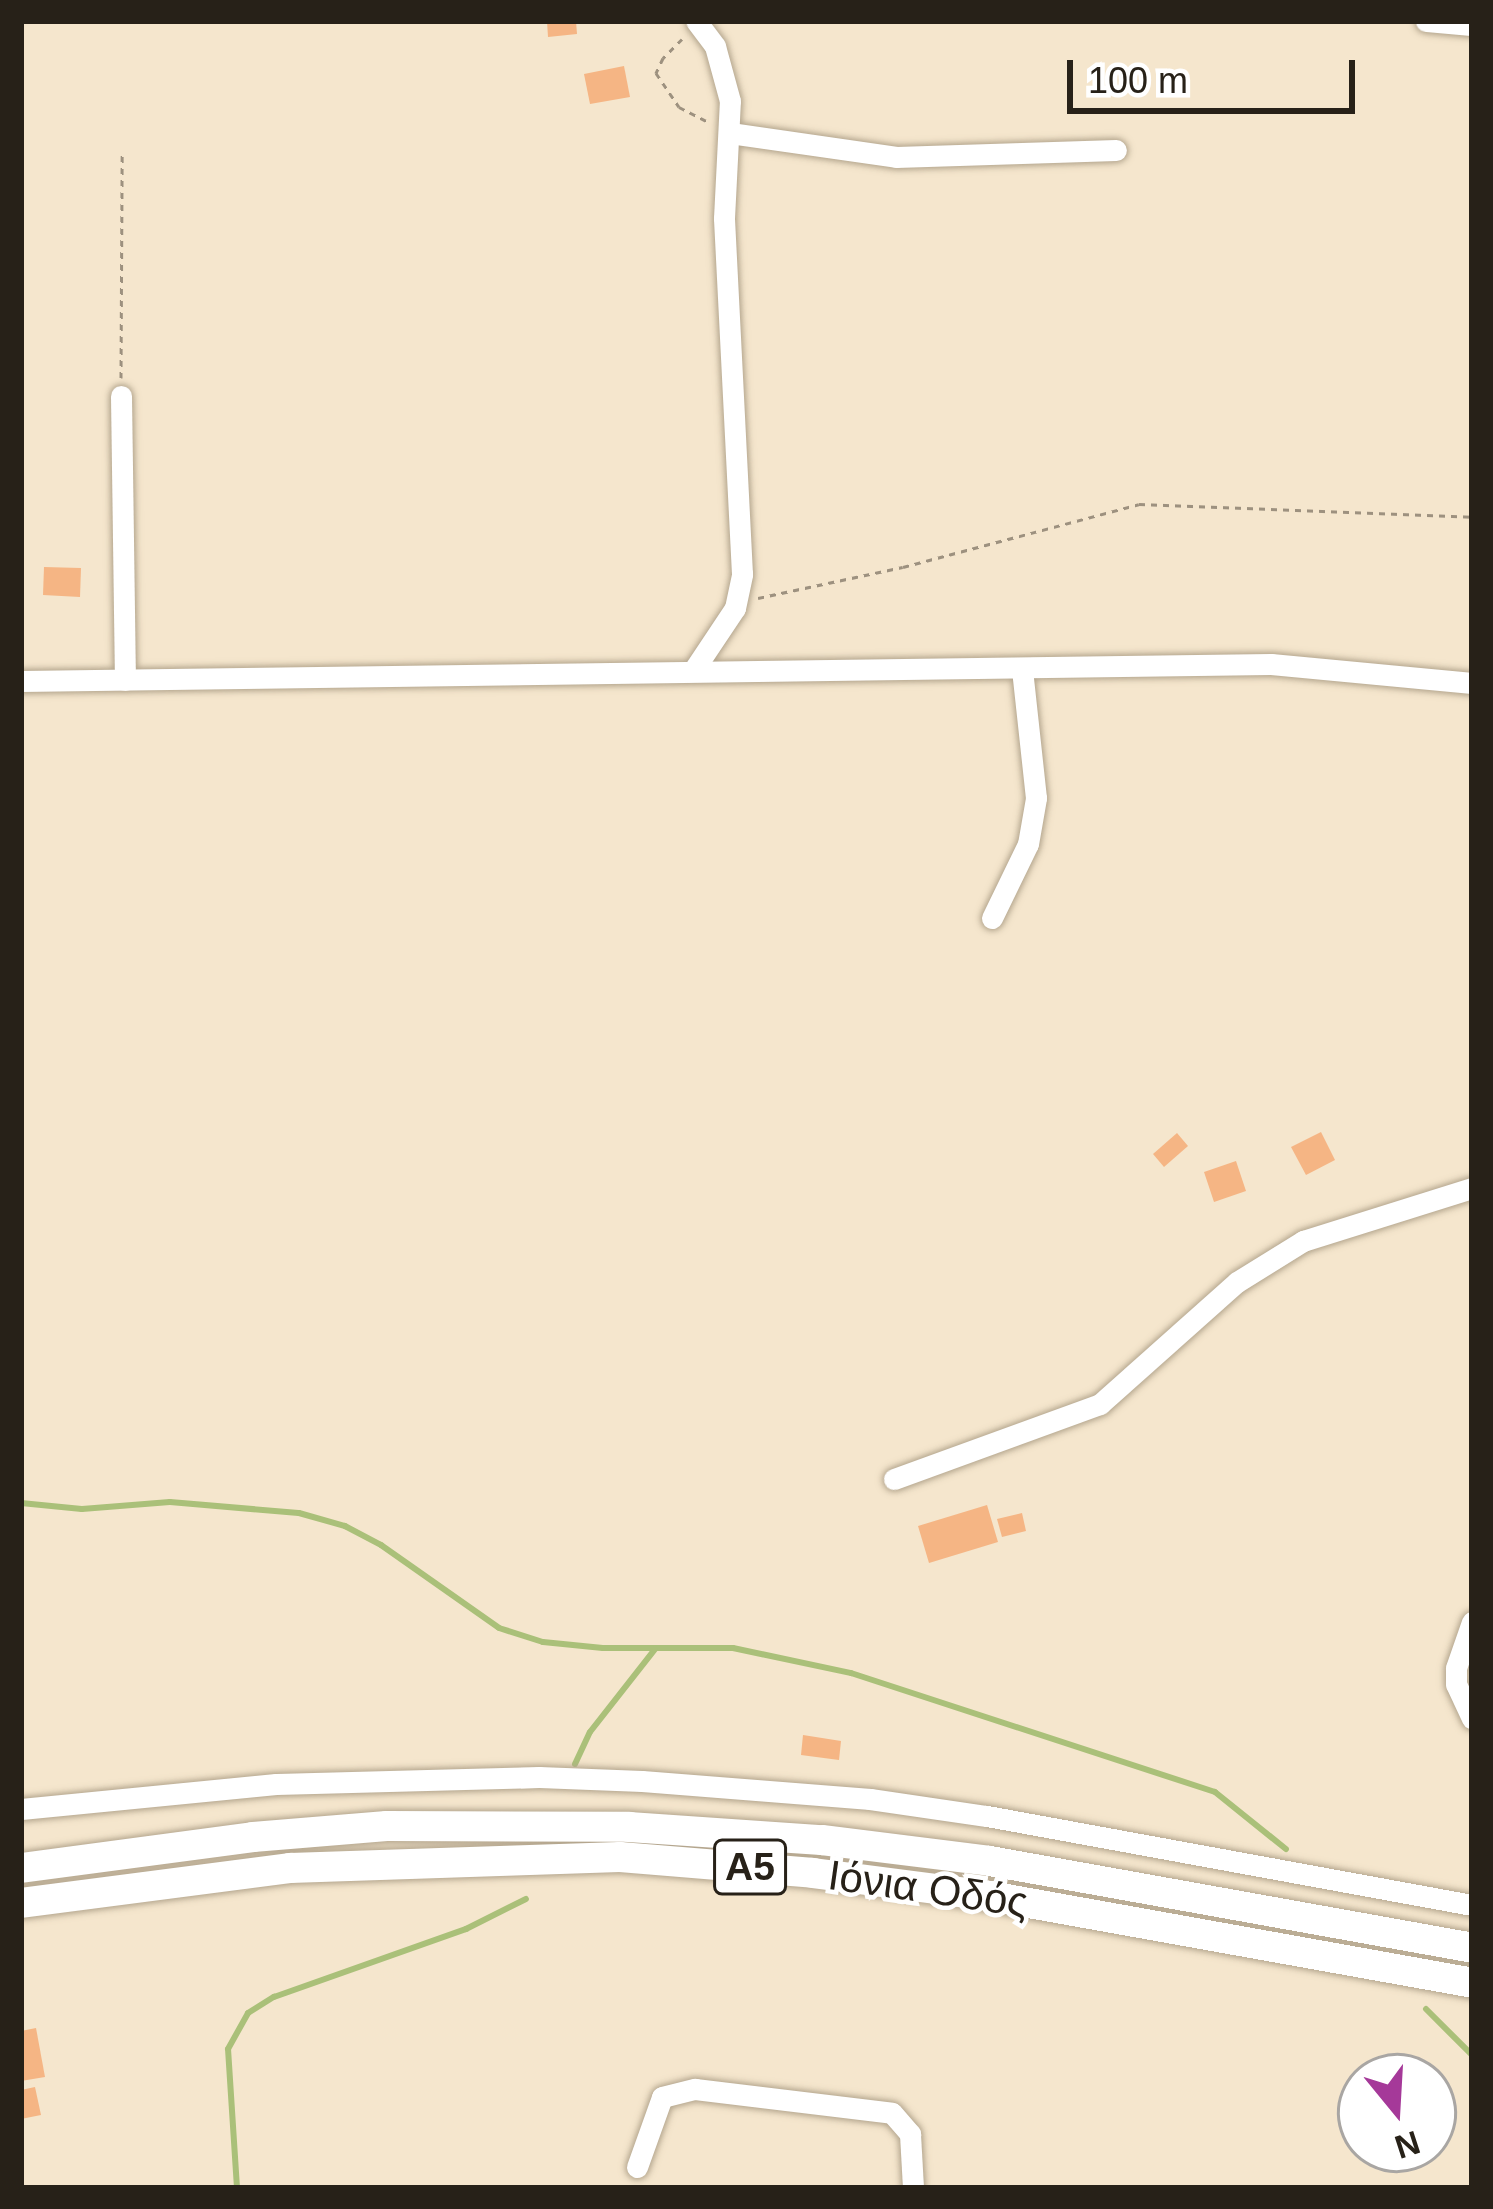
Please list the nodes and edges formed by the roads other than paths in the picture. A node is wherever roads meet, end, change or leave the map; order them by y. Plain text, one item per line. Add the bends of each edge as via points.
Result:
1 (1426, 21) edge
2 (697, 23) edge
3 (1472, 25) edge
4 (730, 133) junction
5 (1116, 150) dead end
6 (122, 396) road end
7 (695, 668) junction
8 (1022, 669) junction
9 (125, 680) junction
10 (21, 681) edge
11 (1472, 683) edge
12 (992, 918) dead end
13 (1472, 1188) edge
14 (895, 1479) dead end
15 (1472, 1622) edge
16 (1472, 1718) edge
17 (21, 1809) edge
18 (21, 1868) edge
19 (21, 1903) edge
20 (1472, 1904) edge
21 (1472, 1948) edge
22 (1472, 1983) edge
23 (637, 2168) dead end
24 (913, 2188) edge

1 - 3 street
2 - 4 street via 722,68
4 - 5 street via 896,158
4 - 7 street via 724,218 742,574 739,599
6 - 9 street
7 - 8 street
7 - 9 street
8 - 11 street via 1271,664
8 - 12 street via 1036,798 1028,844
9 - 10 street
13 - 14 street via 1303,1241 1237,1282 1100,1404
15 - 16 street via 1456,1668
17 - 20 street via 276,1784 642,1781 964,1812
18 - 21 highway, Ιόνια Οδός / Α5 via 387,1826 628,1826 990,1861
19 - 22 highway, Ιόνια Οδός / Α5 via 290,1868 620,1857 990,1896
23 - 24 street via 655,2106 670,2091 695,2089 892,2113 910,2134

